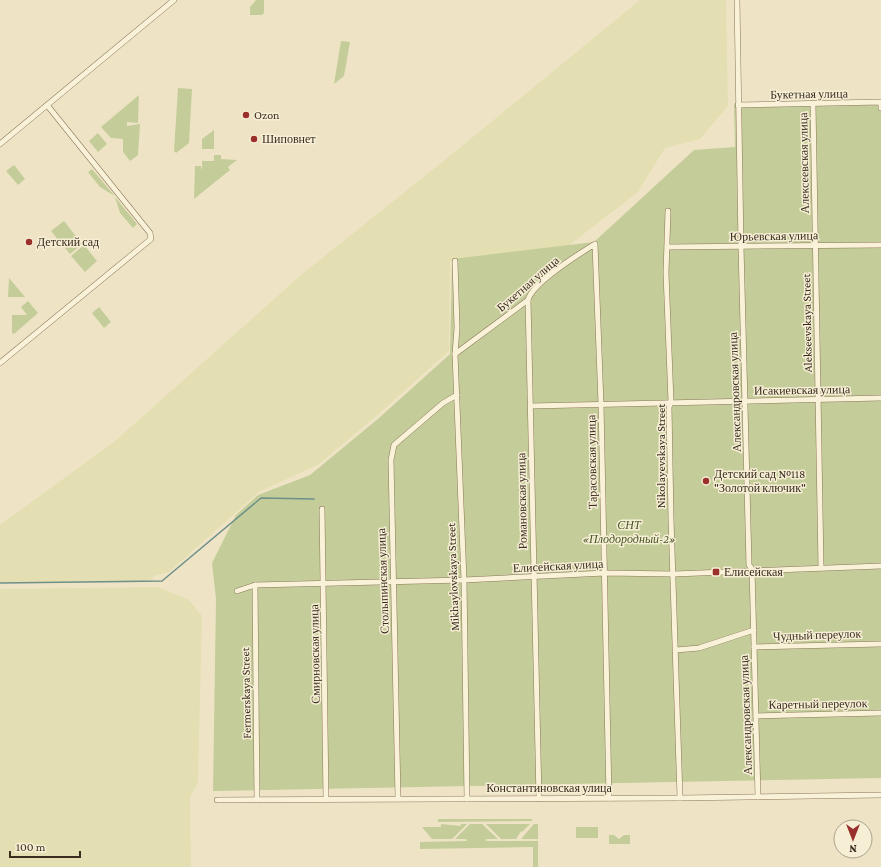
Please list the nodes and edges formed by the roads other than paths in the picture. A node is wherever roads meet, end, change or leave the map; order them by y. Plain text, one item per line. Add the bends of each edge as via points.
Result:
1 (174, 0) edge
2 (736, 0) edge
3 (881, 102) edge
4 (47, 105) junction
5 (738, 105) junction
6 (813, 105) junction
7 (881, 108) edge
8 (0, 144) edge
9 (668, 211) dead end
10 (595, 244) joint
11 (816, 245) junction
12 (881, 245) edge
13 (741, 246) junction
14 (668, 247) junction
15 (455, 261) dead end
16 (528, 300) junction
17 (455, 354) junction
18 (0, 363) edge
19 (457, 395) junction
20 (881, 398) edge
21 (819, 400) junction
22 (746, 401) junction
23 (671, 402) junction
24 (601, 404) junction
25 (531, 406) junction
26 (322, 509) dead end
27 (881, 566) edge
28 (820, 568) junction
29 (752, 570) junction
30 (605, 573) junction
31 (674, 574) junction
32 (533, 577) junction
33 (464, 580) junction
34 (394, 582) junction
35 (324, 583) junction
36 (255, 585) junction
37 (237, 591) dead end
38 (754, 630) junction
39 (881, 644) edge
40 (754, 647) junction
41 (676, 650) junction
42 (881, 713) edge
43 (756, 716) junction
44 (881, 795) edge
45 (758, 797) junction
46 (398, 798) junction
47 (609, 798) junction
48 (680, 798) junction
49 (326, 799) junction
50 (467, 799) junction
51 (539, 799) junction
52 (217, 800) dead end
53 (257, 800) junction

1 - 4 street
2 - 5 street, Александровская улица
3 - 6 street, Букетная улица
3 - 7 street
4 - 8 street
4 - 18 street via 150,233 150,239
5 - 6 street, Букетная улица
5 - 13 street, Александровская улица
6 - 11 street, Алексеевская улица
9 - 14 street, Nikolayevskaya Street
10 - 16 street, Букетная улица via 534,288
10 - 24 street, Тарасовская улица
11 - 12 street, Юрьевская улица
11 - 13 street, Юрьевская улица
11 - 21 street, Alekseevskaya Street
13 - 14 street, Юрьевская улица
13 - 22 street, Александровская улица
14 - 23 street, Nikolayevskaya Street via 666,273
15 - 17 street
16 - 17 street, Букетная улица
16 - 25 street, Романовская улица
17 - 19 street, Mikhaylovskaya Street
19 - 33 street, Mikhaylovskaya Street
19 - 34 street, Столыпинская улица via 394,445 391,460
20 - 21 street, Исакиевская улица
21 - 22 street, Исакиевская улица
21 - 28 street, Alekseevskaya Street
22 - 23 street, Исакиевская улица
22 - 29 street, Александровская улица via 749,565
23 - 24 street, Исакиевская улица
23 - 31 street, Nikolayevskaya Street via 669,407
24 - 25 street, Исакиевская улица
24 - 30 street, Тарасовская улица
25 - 32 street, Романовская улица
26 - 35 street, Смирновская улица
27 - 28 street, Елисейская улица
28 - 29 street, Елисейская улица
29 - 31 street, Елисейская улица
29 - 38 street, Александровская улица
30 - 31 street, Елисейская улица
30 - 32 street, Елисейская улица
30 - 47 street, Тарасовская улица
31 - 41 street, Nikolayevskaya Street
32 - 33 street, Елисейская улица
32 - 51 street, Романовская улица
33 - 34 street, Елисейская улица
33 - 50 street, Mikhaylovskaya Street
34 - 35 street, Елисейская улица
34 - 46 street, Столыпинская улица
35 - 36 street, Елисейская улица
35 - 49 street, Смирновская улица
36 - 37 street, Елисейская улица
36 - 53 street, Fermerskaya Street
38 - 40 street, Александровская улица
38 - 41 street via 699,648
39 - 40 street, Чудный переулок
40 - 43 street, Александровская улица
41 - 48 street, Nikolayevskaya Street
42 - 43 street, Каретный переулок
43 - 45 street, Александровская улица
44 - 45 street, Константиновская улица
45 - 48 street, Константиновская улица
46 - 49 street, Константиновская улица
46 - 50 street, Константиновская улица
47 - 48 street, Константиновская улица
47 - 51 street, Константиновская улица
49 - 53 street, Константиновская улица
50 - 51 street, Константиновская улица
52 - 53 street, Константиновская улица

